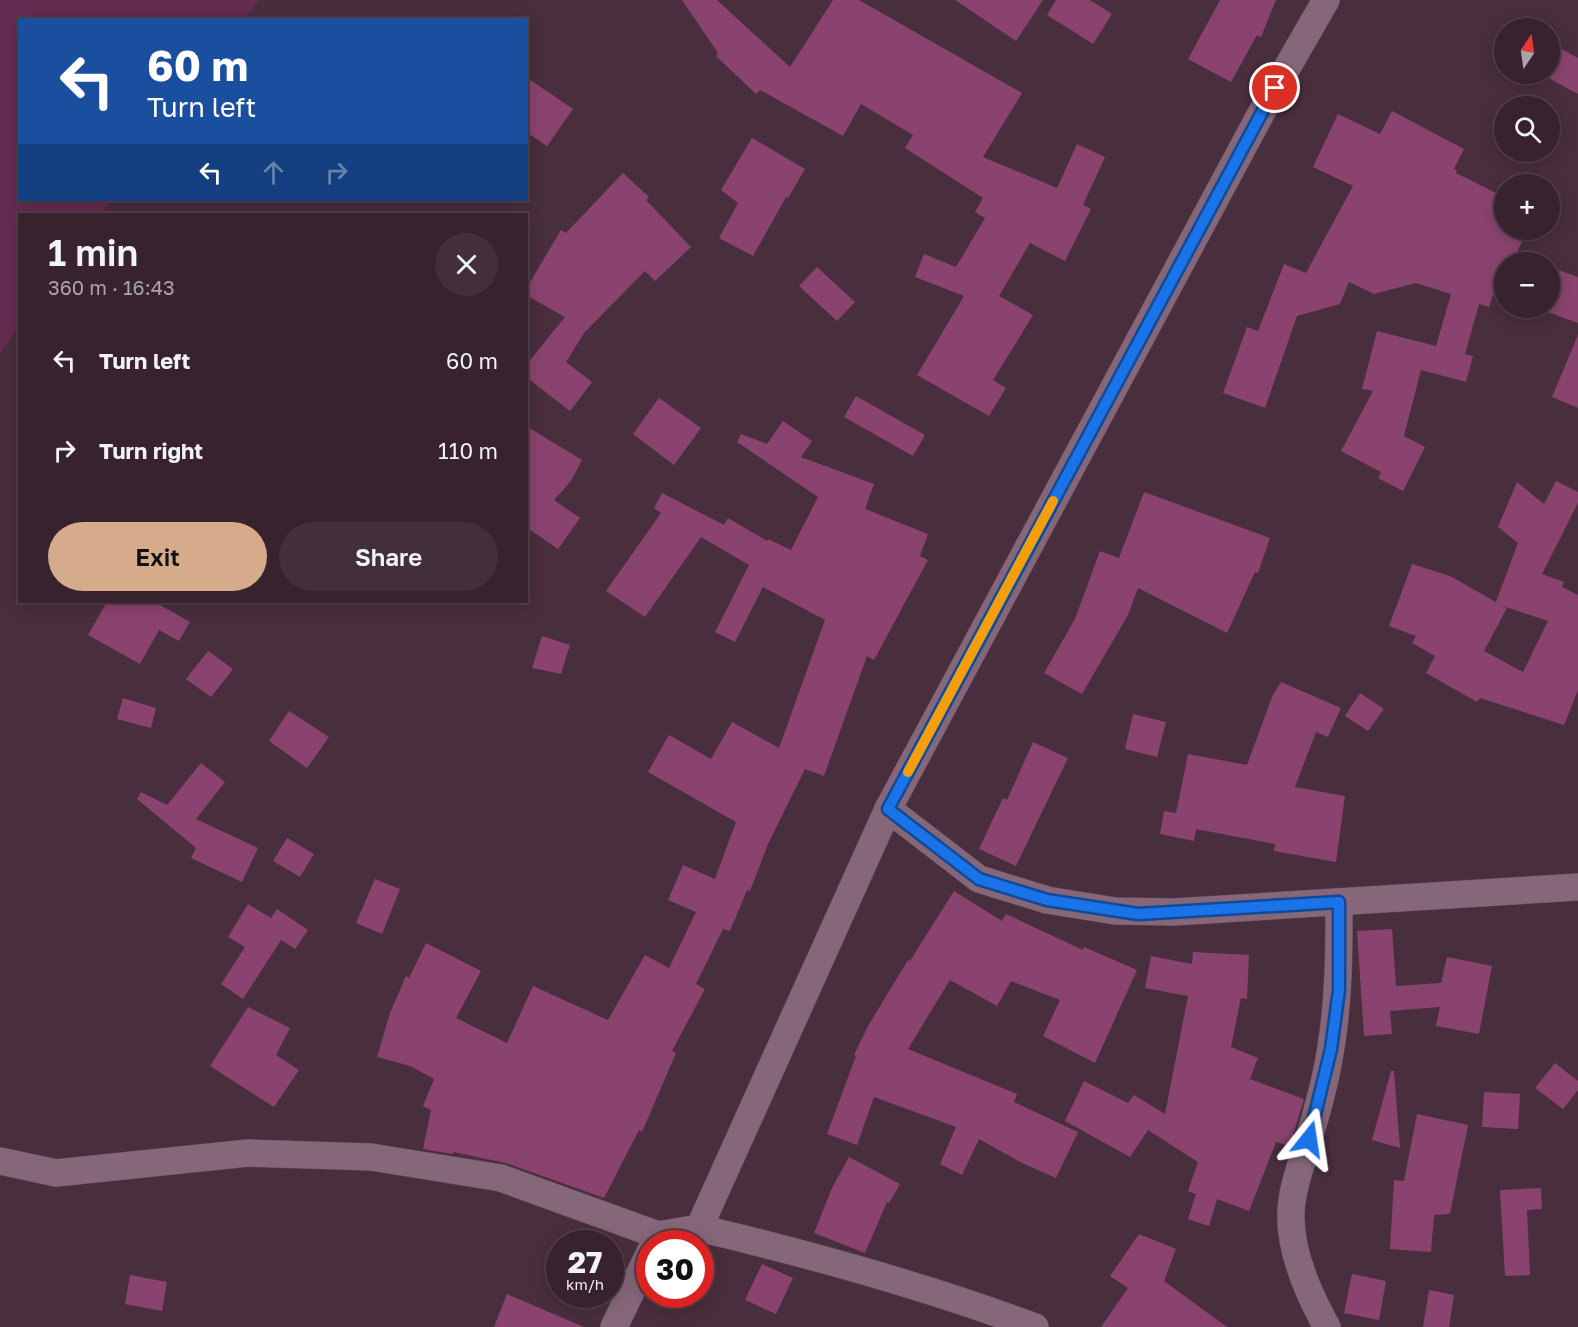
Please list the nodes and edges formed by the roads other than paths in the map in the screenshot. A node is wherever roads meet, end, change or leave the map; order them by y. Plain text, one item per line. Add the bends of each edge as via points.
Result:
1 (1326, 0) edge
2 (888, 809) junction
3 (1578, 887) edge
4 (1339, 902) junction
5 (0, 1161) edge
6 (699, 1228) junction
7 (693, 1230) edge
8 (636, 1235) edge
9 (636, 1281) edge
10 (614, 1327) edge
11 (1035, 1327) edge
12 (1327, 1327) edge

1 - 2 street
2 - 4 street via 979,879 1047,900 1138,914
2 - 6 street
3 - 4 street
4 - 12 street via 1339,990 1331,1049 1291,1211 1293,1240 1305,1279
5 - 8 street via 56,1173 248,1153 371,1157 501,1178
6 - 7 street
6 - 11 street via 837,1261 956,1297
9 - 10 street

